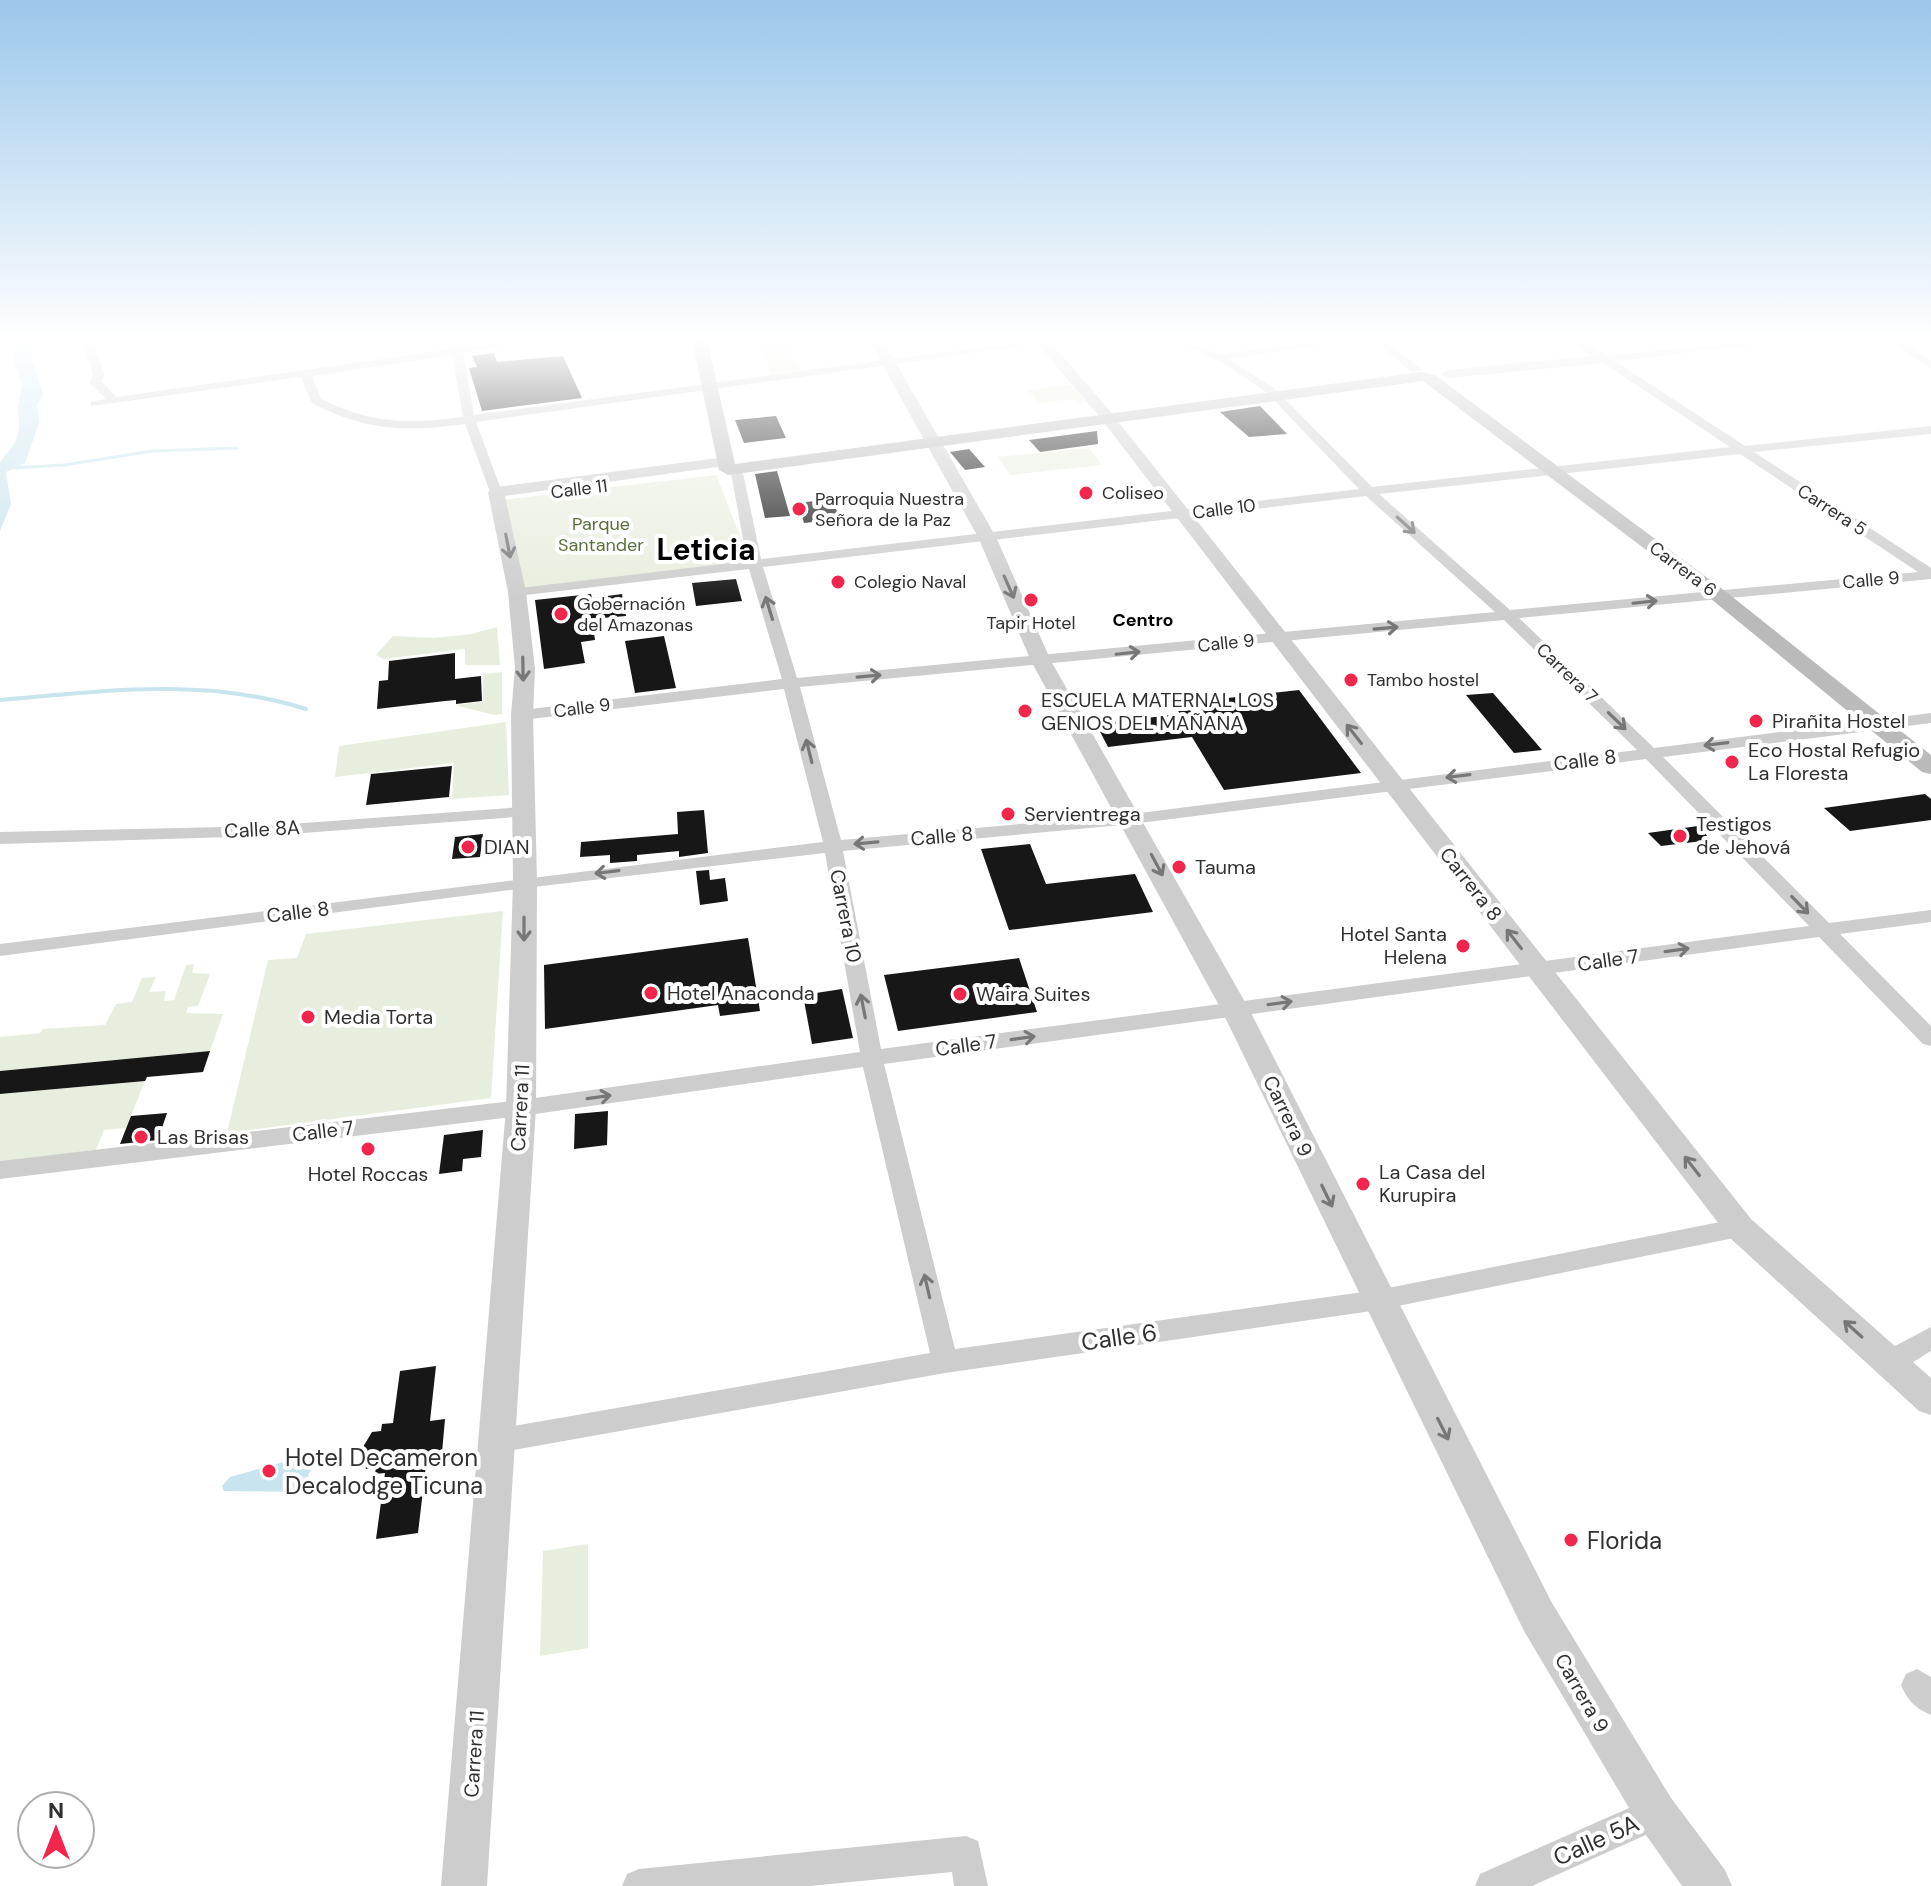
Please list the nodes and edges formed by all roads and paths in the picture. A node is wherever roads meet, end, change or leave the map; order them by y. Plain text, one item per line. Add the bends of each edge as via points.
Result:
1 (472, 427) edge
2 (725, 427) edge
3 (924, 427) edge
4 (1026, 427) edge
5 (1114, 427) edge
6 (1305, 427) edge
7 (1503, 427) edge
8 (1706, 427) edge
9 (1931, 430) edge
10 (1916, 431) junction
11 (931, 439) junction
12 (1931, 441) edge
13 (1739, 449) junction
14 (735, 467) junction
15 (1561, 470) junction
16 (1369, 492) junction
17 (497, 496) junction
18 (1182, 514) junction
19 (987, 537) junction
20 (755, 564) junction
21 (1931, 574) edge
22 (517, 592) junction
23 (1724, 594) junction
24 (1509, 617) junction
25 (1278, 638) junction
26 (1041, 661) junction
27 (791, 683) junction
28 (522, 715) junction
29 (1931, 718) edge
30 (1884, 723) junction
31 (1649, 752) junction
32 (1931, 752) edge
33 (1931, 767) edge
34 (1393, 784) junction
35 (523, 812) junction
36 (1132, 819) junction
37 (0, 838) edge
38 (833, 846) junction
39 (525, 882) junction
40 (1931, 916) edge
41 (1825, 931) junction
42 (0, 950) edge
43 (1537, 969) junction
44 (1235, 1009) junction
45 (1931, 1039) edge
46 (872, 1058) junction
47 (521, 1108) junction
48 (0, 1170) edge
49 (1740, 1228) junction
50 (1378, 1300) junction
51 (1931, 1338) edge
52 (945, 1362) junction
53 (1889, 1362) junction
54 (1931, 1400) edge
55 (497, 1441) junction
56 (1656, 1813) junction
57 (969, 1869) edge
58 (464, 1886) edge
59 (639, 1886) edge
60 (1492, 1886) edge
61 (1709, 1886) edge

1 - 17 street, Carrera 11
2 - 14 main road, Carrera 10
3 - 11 street, Carrera 9
4 - 11 main road, Calle 11
5 - 18 street, Carrera 8
6 - 16 street, Carrera 7
7 - 15 main road, Carrera 6
8 - 13 street, Carrera 5
9 - 10 street, Calle 10
10 - 12 street
10 - 13 street, Calle 10
11 - 14 main road, Calle 11
11 - 19 street, Carrera 9
13 - 15 street, Calle 10
13 - 21 street, Carrera 5
14 - 17 street, Calle 11
14 - 20 street, Carrera 10
15 - 16 street, Calle 10
15 - 23 main road, Carrera 6
16 - 18 street, Calle 10
16 -> 24 street, Carrera 7
17 -> 22 street, Carrera 11
18 - 19 street, Calle 10
18 - 25 street, Carrera 8
19 - 20 street, Calle 10
19 -> 26 street, Carrera 9
20 - 22 street, Calle 10
27 -> 20 street, Carrera 10
21 - 23 street, Calle 9
22 -> 28 street, Carrera 11 via 525,668
24 -> 23 street, Calle 9
23 - 30 main road, Carrera 6
25 -> 24 street, Calle 9
24 -> 31 street, Carrera 7
26 -> 25 street, Calle 9
34 -> 25 street, Carrera 8
27 -> 26 street, Calle 9
26 - 36 street, Carrera 9
27 - 28 street, Calle 9
38 -> 27 street, Carrera 10
28 - 35 street, Carrera 11
29 - 30 street, Calle 8
30 -> 31 street, Calle 8
30 - 32 main road, Carrera 6
30 - 33 main road, Carrera 6
31 -> 34 street, Calle 8
31 -> 41 street, Carrera 7
34 - 36 street, Calle 8
43 -> 34 street, Carrera 8
35 - 37 street, Calle 8A via 263,831
35 - 39 street, Carrera 11
36 -> 38 street, Calle 8
36 -> 44 street, Carrera 9
38 -> 39 street, Calle 8
46 -> 38 street, Carrera 10
39 - 42 street, Calle 8
39 -> 47 street, Carrera 11
40 - 41 street, Calle 7
43 -> 41 street, Calle 7
41 - 45 street, Carrera 7
44 -> 43 street, Calle 7
49 -> 43 street, Carrera 8
46 -> 44 street, Calle 7
44 -> 50 street, Carrera 9
47 -> 46 street, Calle 7
52 -> 46 street, Carrera 10
47 - 48 street, Calle 7
47 - 55 street, Carrera 11
49 - 50 street, Calle 6
53 -> 49 street, Carrera 8
50 - 52 street, Calle 6
50 -> 56 street, Carrera 9 via 1538,1617
51 - 53 street
52 - 55 street, Calle 6
53 - 54 street, Carrera 8
55 - 58 street, Carrera 11
56 - 60 street, Calle 5A
56 - 61 street, Carrera 9
57 - 59 street

